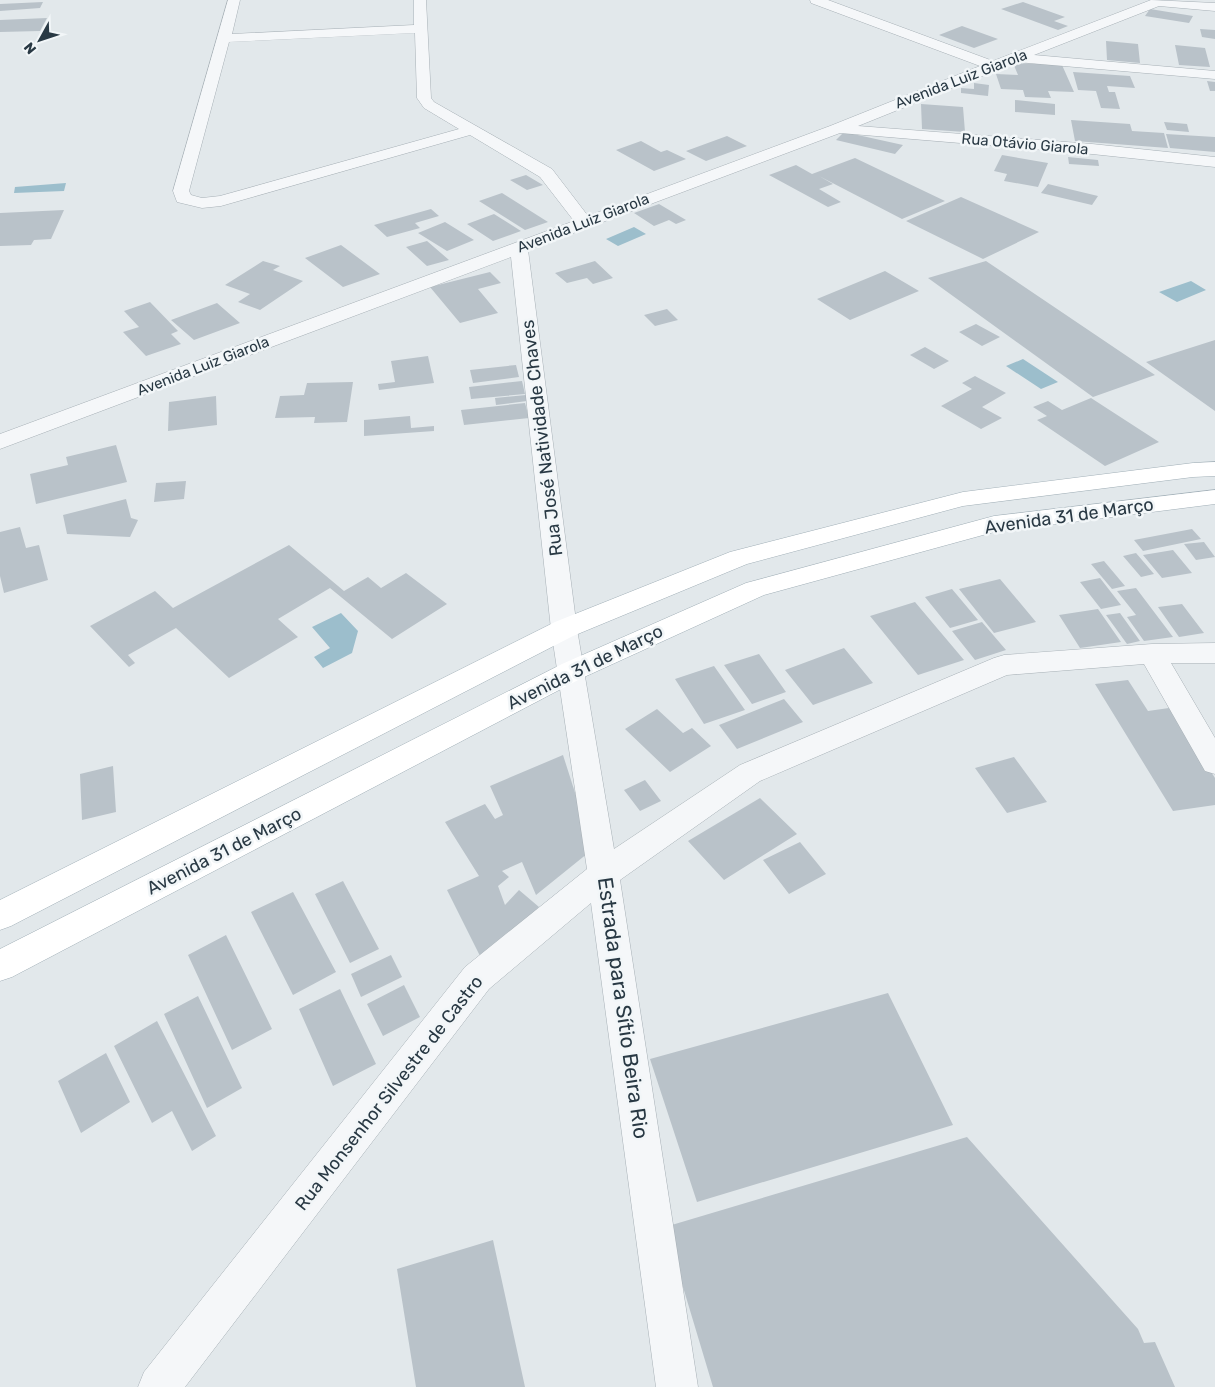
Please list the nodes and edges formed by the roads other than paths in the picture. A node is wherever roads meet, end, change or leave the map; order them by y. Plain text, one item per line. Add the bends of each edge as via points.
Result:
1 (234, 0) edge
2 (420, 0) edge
3 (816, 0) edge
4 (1161, 1) edge
5 (1114, 6) dead end
6 (1215, 7) edge
7 (1129, 12) junction
8 (422, 29) junction
9 (224, 38) junction
10 (1016, 58) junction
11 (993, 66) junction
12 (1215, 75) edge
13 (836, 129) junction
14 (472, 130) junction
15 (1215, 162) edge
16 (584, 223) junction
17 (519, 247) junction
18 (0, 442) edge
19 (1215, 469) edge
20 (1215, 497) edge
21 (964, 499) junction
22 (994, 524) junction
23 (564, 629) junction
24 (1215, 653) edge
25 (1152, 654) junction
26 (572, 671) junction
27 (1215, 763) edge
28 (603, 874) junction
29 (0, 916) edge
30 (0, 966) edge
31 (159, 1387) edge
32 (677, 1387) edge

1 - 9 street
2 - 8 street
3 - 11 street
4 - 6 street
4 - 7 street, Avenida Luiz Giarola
5 - 7 street
7 - 10 street, Avenida Luiz Giarola
8 - 9 street
8 - 14 street via 424,98 429,105
9 - 14 street via 181,191 183,198 188,200 202,203 221,201
10 - 11 street, Avenida Luiz Giarola
10 - 12 street
11 - 13 street, Avenida Luiz Giarola
13 - 15 street, Rua Otávio Giarola
13 - 16 street, Avenida Luiz Giarola
14 - 16 street via 546,173
16 - 17 street, Avenida Luiz Giarola
17 - 18 street, Avenida Luiz Giarola
17 - 23 street, Rua José Natividade Chaves
19 - 21 main road, Avenida 31 de Março
20 - 22 main road, Avenida 31 de Março
21 - 22 main road
21 - 23 main road, Avenida 31 de Março via 739,558
22 - 26 main road, Avenida 31 de Março via 754,589
23 - 26 street, Estrada para Sítio Beira Rio
23 - 29 main road, Avenida 31 de Março
24 - 25 street, Rua Monsenhor Silvestre de Castro
25 - 27 street
25 - 28 street, Rua Monsenhor Silvestre de Castro via 995,669 750,773
26 - 28 street, Estrada para Sítio Beira Rio
26 - 30 main road, Avenida 31 de Março
28 - 31 street, Rua Monsenhor Silvestre de Castro via 476,978
28 - 32 street, Estrada para Sítio Beira Rio

